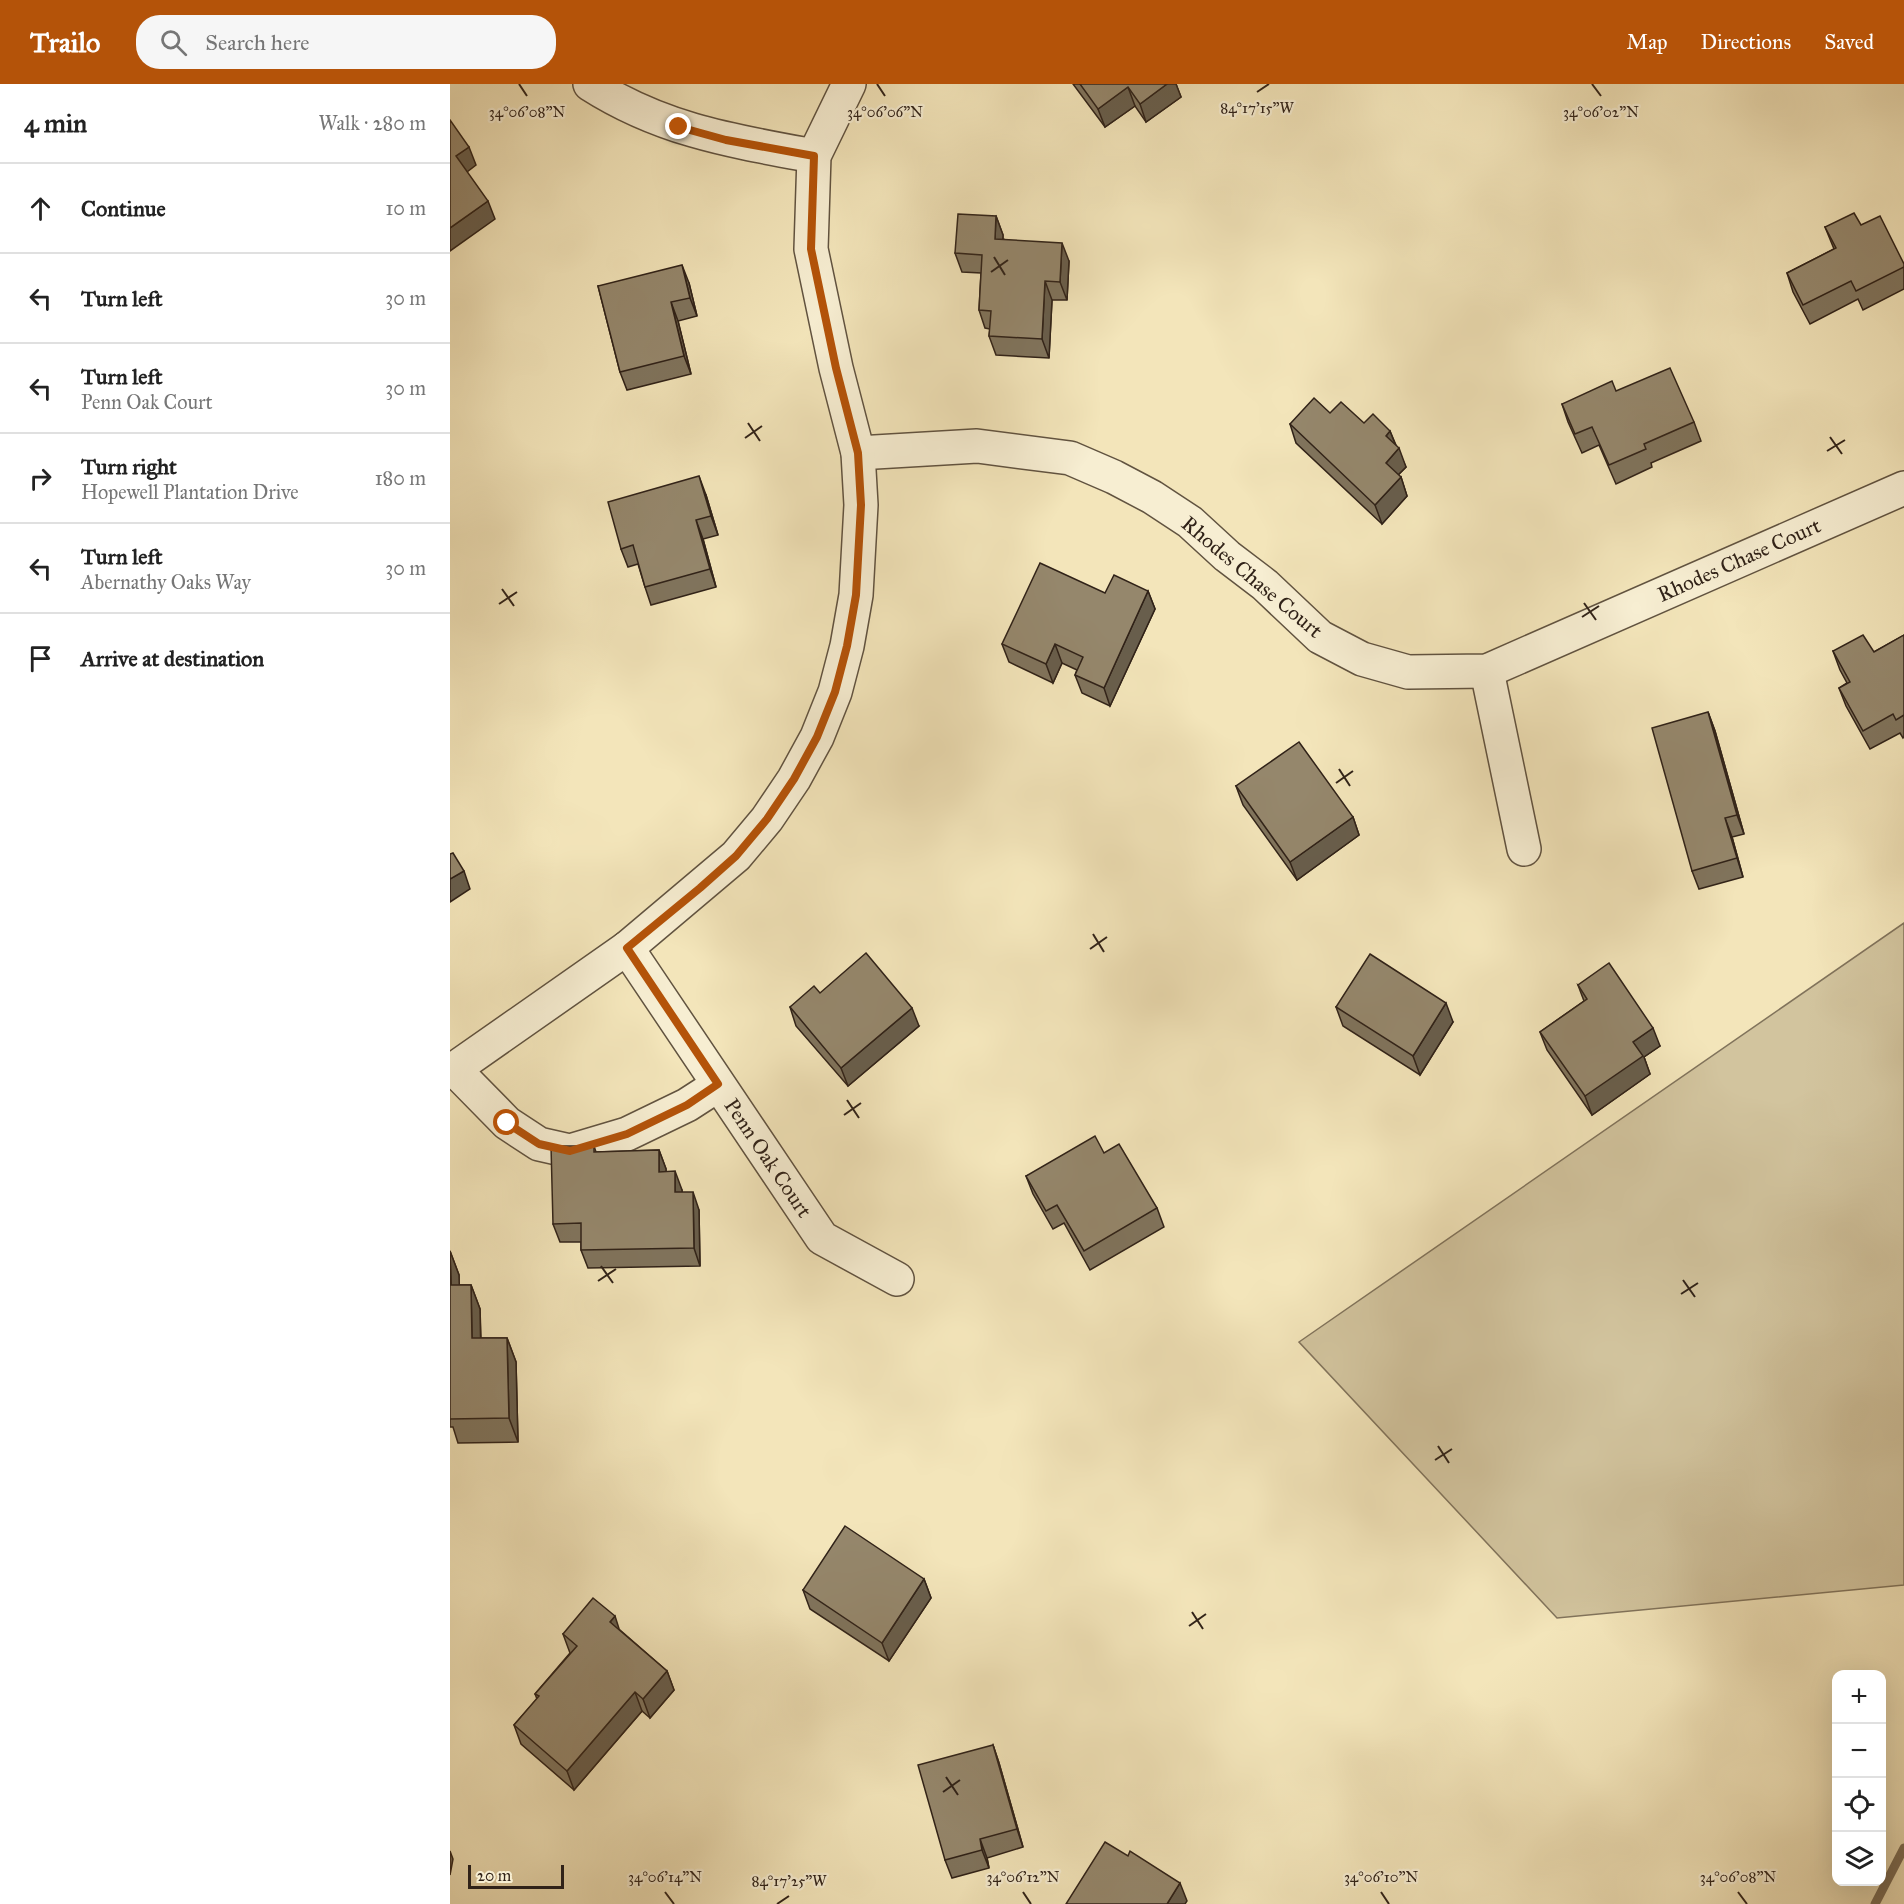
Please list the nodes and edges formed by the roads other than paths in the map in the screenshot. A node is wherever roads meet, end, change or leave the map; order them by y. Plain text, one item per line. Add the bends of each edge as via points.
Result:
1 (590, 84) edge
2 (849, 84) edge
3 (814, 156) junction
4 (858, 453) junction
5 (1904, 488) edge
6 (1487, 671) junction
7 (1524, 849) dead end
8 (627, 948) junction
9 (452, 1070) edge
10 (718, 1084) junction
11 (897, 1279) dead end

1 - 3 street via 634,109 679,127
2 - 3 street
3 - 4 street via 811,249
4 - 6 street, Rhodes Chase Court via 977,446 1070,458 1143,492 1180,516 1265,585 1320,637 1362,659 1408,672
4 - 8 street via 861,505 856,595 835,692 817,737 773,811 736,856
5 - 6 street, Rhodes Chase Court
6 - 7 street
8 - 9 street
8 - 10 street, Penn Oak Court
9 - 10 street via 507,1123 539,1144 570,1151 627,1134 687,1105
10 - 11 street, Penn Oak Court via 822,1238

